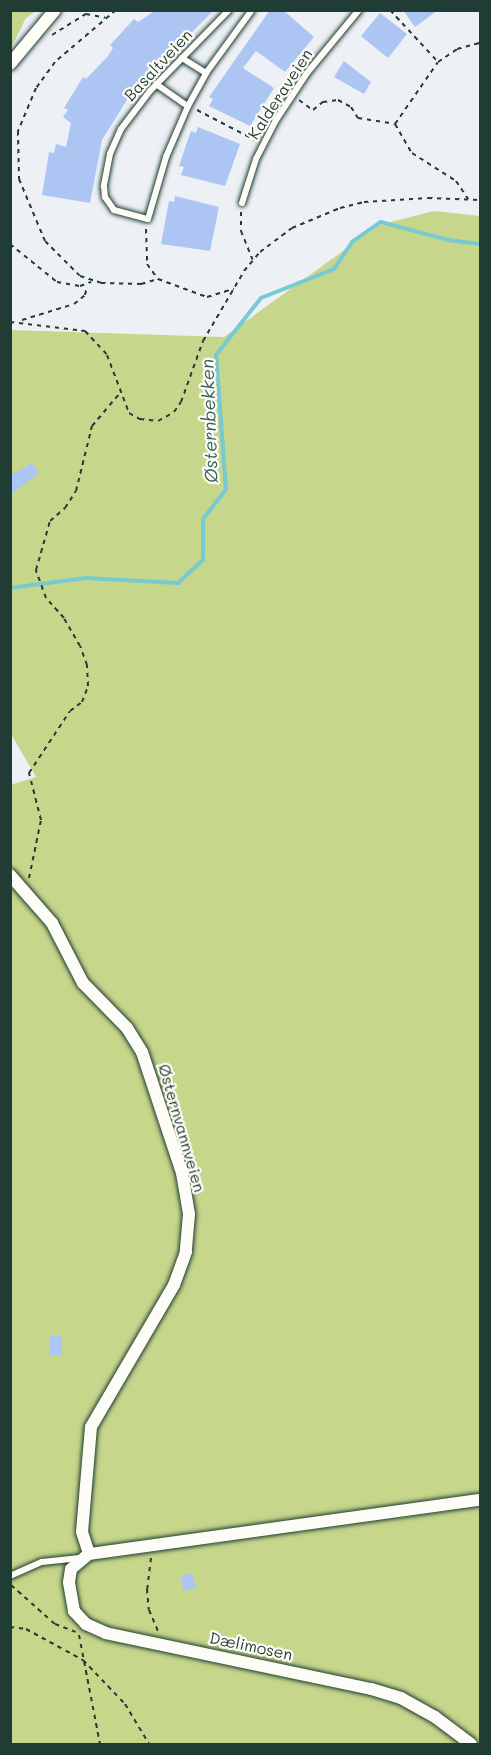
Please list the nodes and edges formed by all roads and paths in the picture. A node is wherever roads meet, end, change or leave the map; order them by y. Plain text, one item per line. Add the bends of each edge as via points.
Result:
1 (55, 10) edge
2 (116, 10) edge
3 (229, 10) edge
4 (252, 10) edge
5 (359, 10) edge
6 (390, 10) edge
7 (91, 14) dead end
8 (107, 19) junction
9 (480, 43) edge
10 (182, 58) junction
11 (438, 62) junction
12 (10, 64) edge
13 (206, 73) junction
14 (156, 84) junction
15 (188, 106) junction
16 (308, 106) dead end
17 (198, 111) dead end
18 (395, 124) junction
19 (263, 143) junction
20 (468, 199) junction
21 (480, 200) edge
22 (242, 203) joint
23 (145, 234) dead end
24 (10, 244) edge
25 (253, 260) junction
26 (158, 279) junction
27 (91, 282) junction
28 (87, 286) junction
29 (234, 289) junction
30 (19, 321) junction
31 (10, 322) edge
32 (121, 392) junction
33 (10, 875) edge
34 (28, 892) junction
35 (480, 1500) edge
36 (154, 1544) junction
37 (85, 1556) junction
38 (10, 1576) edge
39 (10, 1585) edge
40 (10, 1627) edge
41 (106, 1633) junction
42 (164, 1644) junction
43 (83, 1660) junction
44 (100, 1744) edge
45 (149, 1744) edge
46 (471, 1744) edge

1 - 12 street
2 - 8 path
3 - 10 lane, Basaltveien
4 - 13 lane
5 - 19 lane, Kalderaveien via 307,73
6 - 11 path
7 - 8 path
8 - 27 path via 54,62 44,76 24,110 16,150 22,190 45,242 64,264
9 - 11 path via 458,49
10 - 13 lane
10 - 14 lane, Basaltveien
11 - 18 path
13 - 15 lane
14 - 15 lane
14 - 15 lane, Basaltveien via 115,140 104,186 105,197 114,210 148,219 166,157
16 - 18 path via 313,110 323,102 338,100 351,107 358,118
17 - 19 path
18 - 20 path via 412,153 456,181
19 - 22 lane, Kalderaveien
20 - 21 path
20 - 25 path via 381,200 340,207 292,228
22 - 25 path via 241,231
23 - 26 path via 147,264
24 - 28 path via 57,282
25 - 29 path
26 - 27 path via 141,284
26 - 29 path via 207,297
27 - 28 path
28 - 30 path via 85,295 74,304
29 - 32 path via 202,341 174,412 158,420 140,419 129,413
30 - 31 path
30 - 32 path via 85,331 107,355
32 - 34 path via 92,426 76,491 50,521 37,578 71,629 87,666 88,686 82,702 70,711 29,773 41,820
33 - 34 street, Østernvannveien
34 - 37 street, Østernvannveien via 52,923 82,983 127,1029 142,1052 182,1173 189,1214 186,1252 174,1285 91,1427 82,1532
35 - 36 street
36 - 37 street
36 - 42 path via 147,1589 149,1610
37 - 38 lane via 42,1562
37 - 41 street, Dælimosen via 71,1569 74,1611 86,1624
39 - 41 path via 55,1624 79,1633
40 - 43 path via 26,1629
41 - 42 street, Dælimosen
42 - 46 street, Dælimosen via 381,1692 435,1717
43 - 44 path
43 - 45 path via 125,1704

